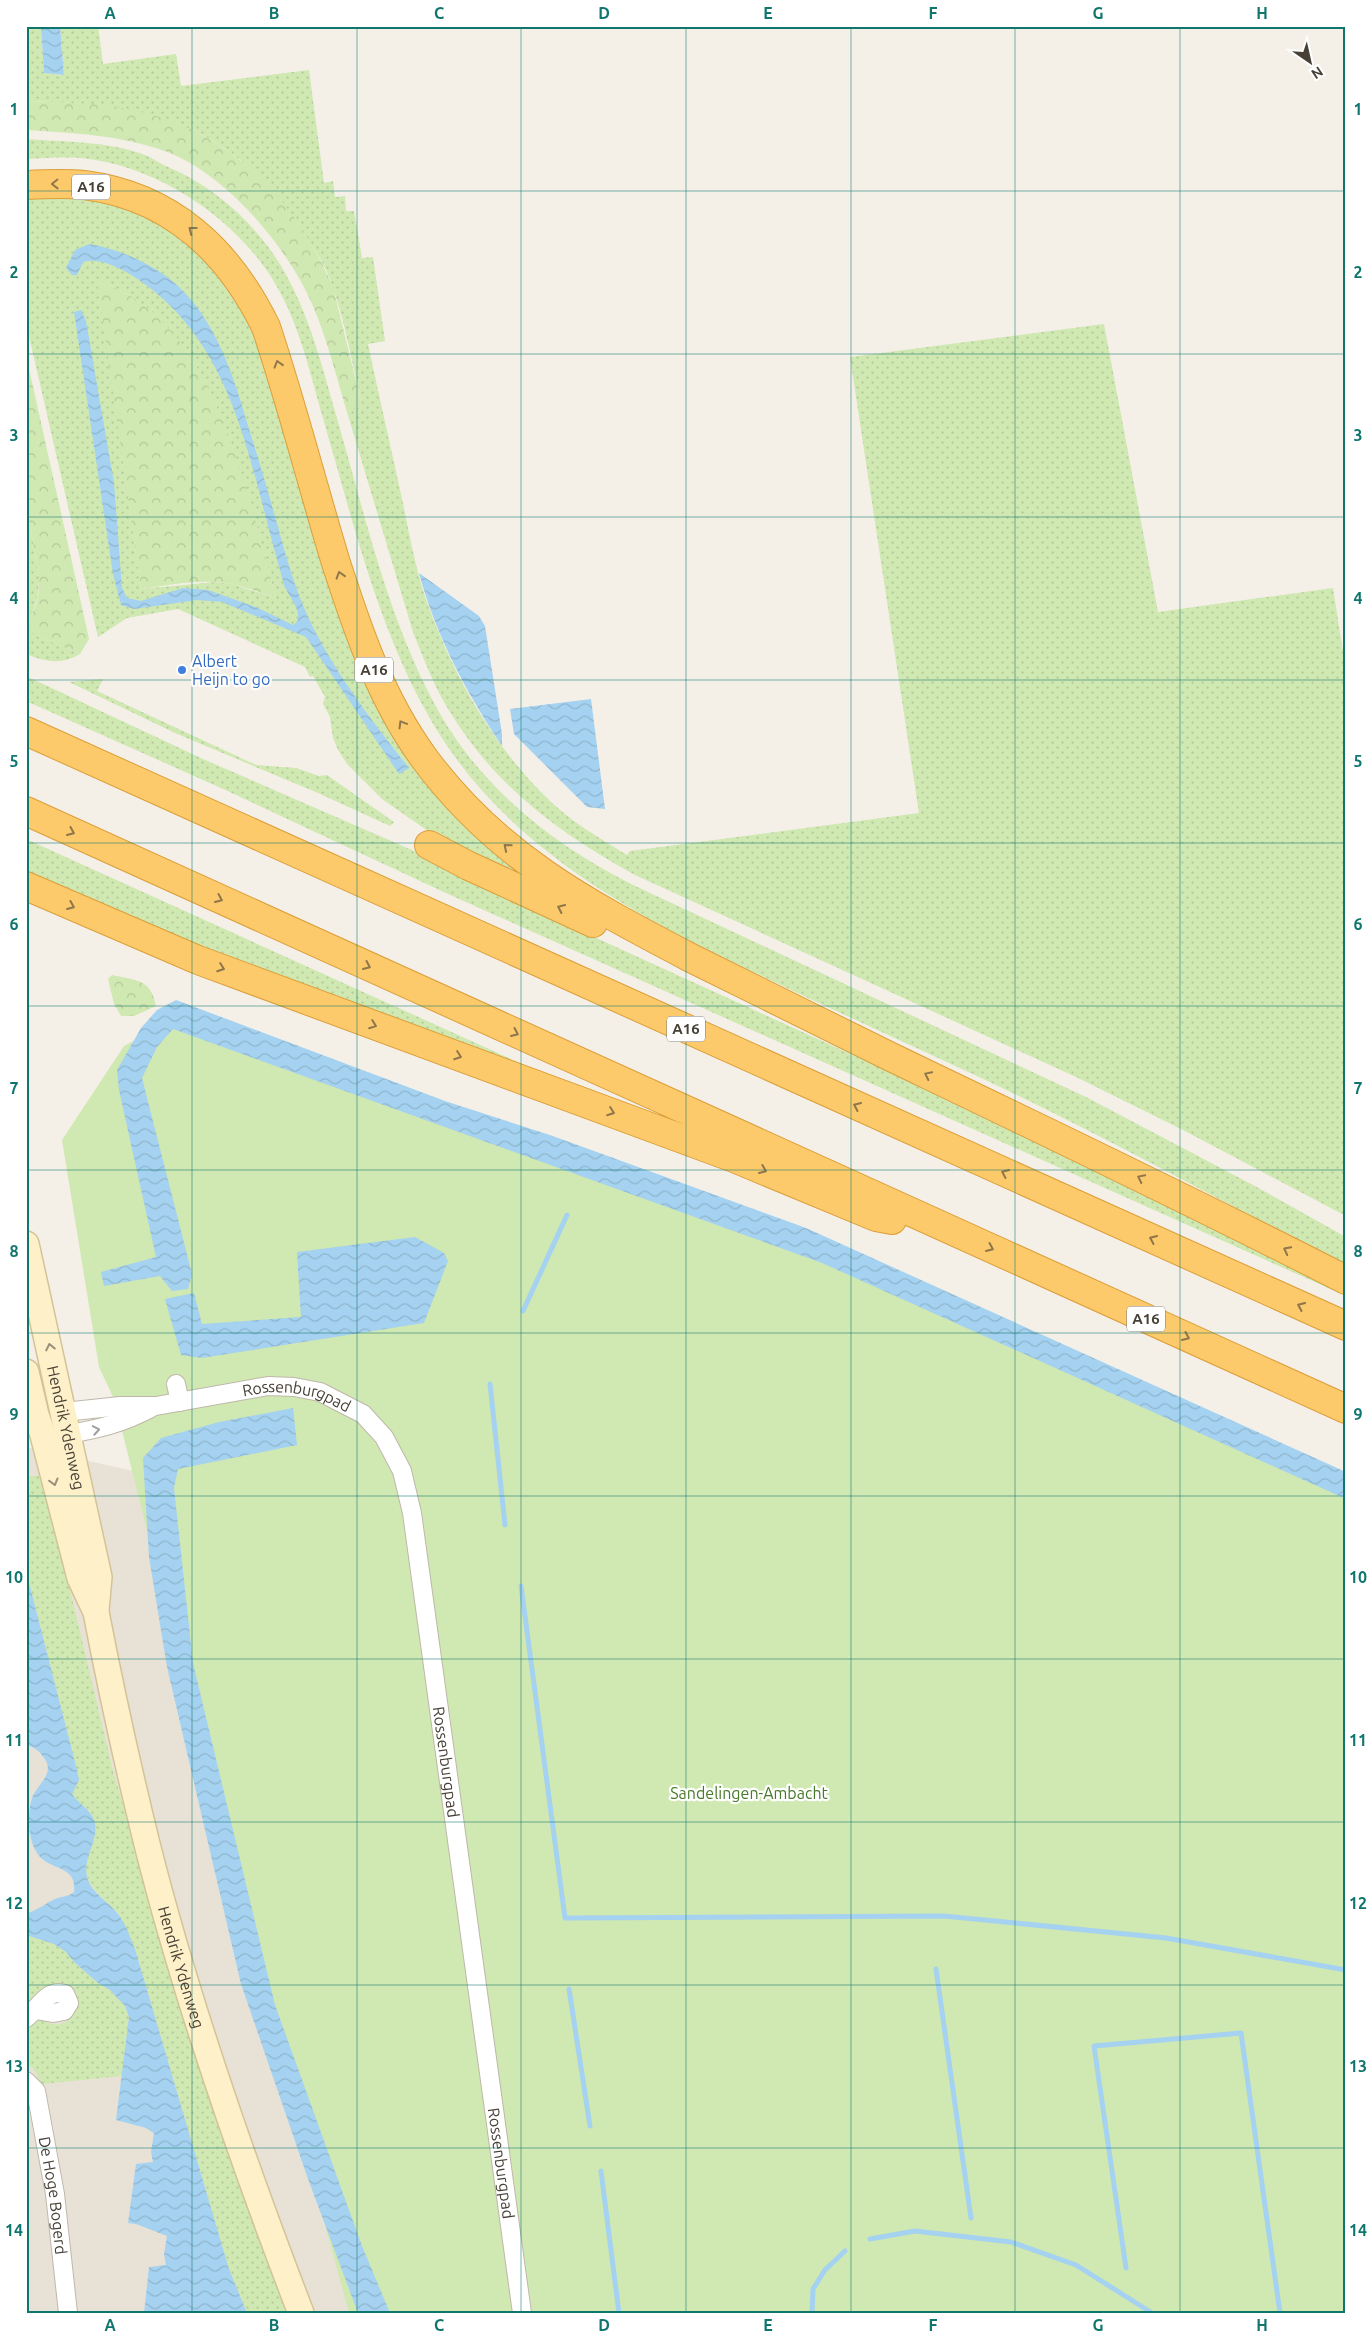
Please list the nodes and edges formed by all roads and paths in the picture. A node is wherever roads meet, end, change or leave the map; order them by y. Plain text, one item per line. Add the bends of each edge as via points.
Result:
1 (26, 185) edge
2 (26, 731) edge
3 (26, 811) edge
4 (430, 844) dead end
5 (26, 886) edge
6 (785, 1006) junction
7 (946, 1228) junction
8 (26, 1244) edge
9 (1346, 1280) edge
10 (1346, 1326) edge
11 (26, 1372) edge
12 (176, 1384) dead end
13 (180, 1402) junction
14 (1346, 1409) edge
15 (66, 1423) junction
16 (33, 1425) edge
17 (96, 1612) junction
18 (26, 2081) edge
19 (68, 2313) edge
20 (301, 2313) edge
21 (522, 2313) edge

6 -> 1 highway, A16 via 610,916 546,877 508,849 456,797 423,757 377,678 355,623 266,327 238,278 218,252 191,228 134,198 84,185
10 -> 2 highway, A16
3 -> 7 highway, A16
6 -> 4 highway, A16 via 605,929 469,866
5 -> 7 highway, A16 via 198,960 734,1158 876,1217
9 -> 6 highway, A16 via 1234,1222
7 -> 14 highway, A16
15 -> 8 main road, Hendrik Ydenweg
11 - 16 main road, Hendrik Ydenweg
12 - 13 street
13 - 15 street, Rossenburgpad via 156,1406 102,1429
13 - 21 street, Rossenburgpad via 268,1386 320,1392 362,1414 384,1437 402,1471 412,1513
15 - 16 main road
15 - 17 main road, Hendrik Ydenweg via 98,1577
16 -> 17 main road, Hendrik Ydenweg via 80,1578
17 - 20 main road, Hendrik Ydenweg via 147,1846 190,1995 256,2195
18 - 19 street, De Hoge Bogerd via 36,2091 55,2194

